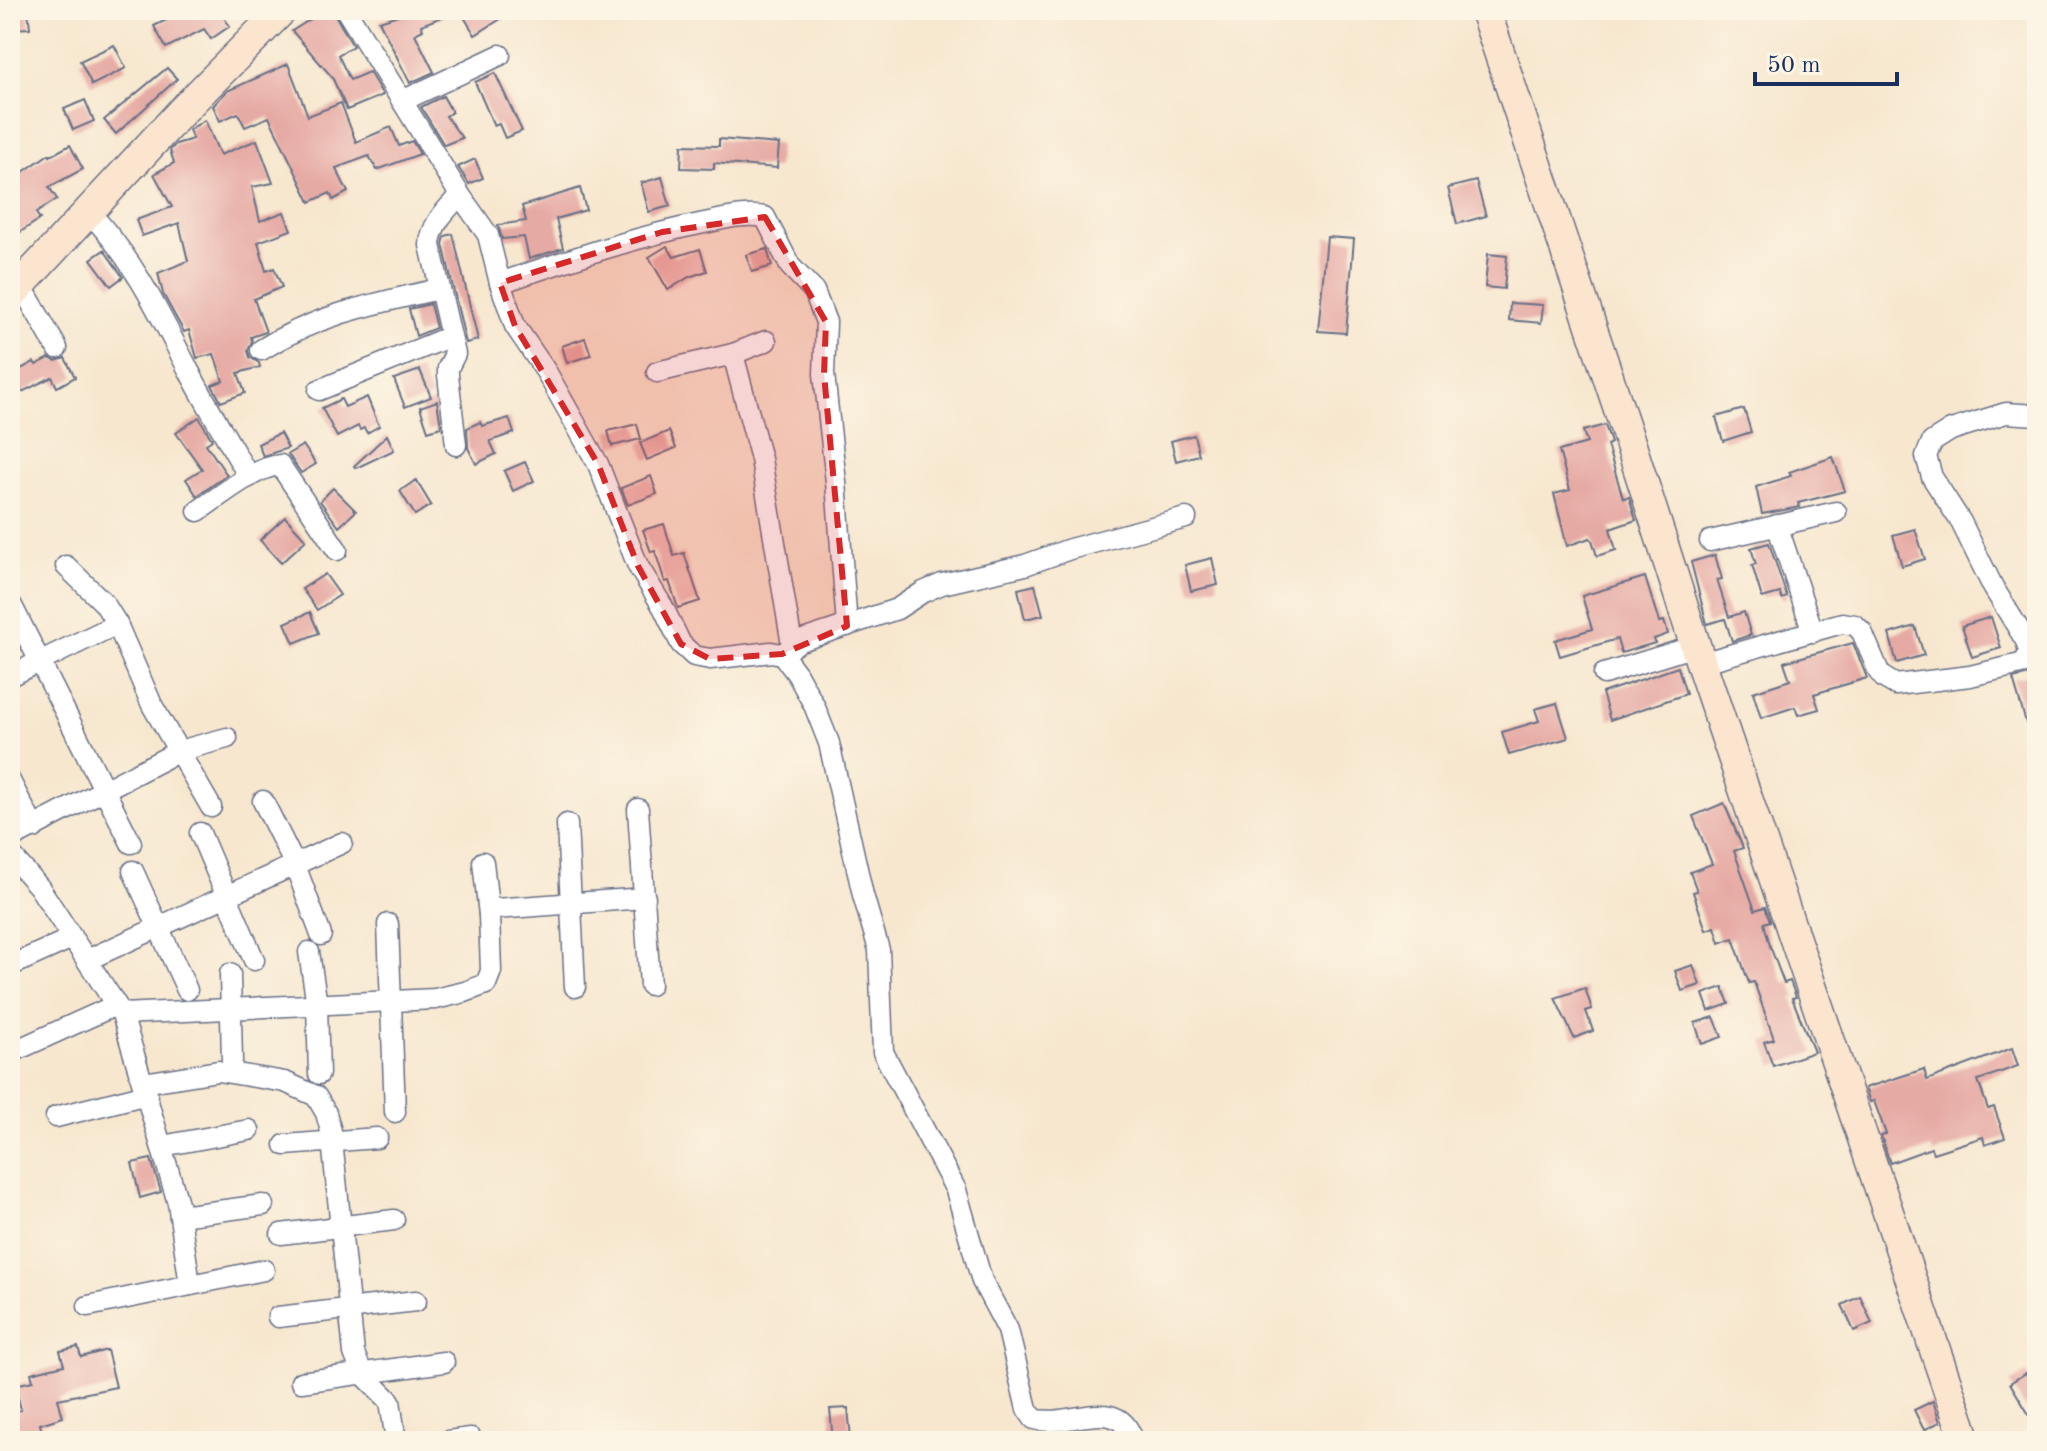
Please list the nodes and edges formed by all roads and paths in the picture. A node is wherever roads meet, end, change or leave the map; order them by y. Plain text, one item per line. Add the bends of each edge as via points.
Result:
1 (282, 10) edge
2 (346, 10) edge
3 (1485, 10) edge
4 (500, 55) dead end
5 (402, 101) junction
6 (460, 195) junction
7 (88, 211) junction
8 (500, 283) junction
9 (439, 289) junction
10 (15, 290) edge
11 (451, 336) junction
12 (766, 341) dead end
13 (57, 348) dead end
14 (261, 350) dead end
15 (733, 354) junction
16 (657, 372) dead end
17 (319, 390) dead end
18 (2037, 415) edge
19 (456, 445) dead end
20 (249, 477) junction
21 (198, 511) dead end
22 (1836, 512) dead end
23 (1186, 518) dead end
24 (1777, 525) junction
25 (1710, 541) dead end
26 (337, 550) dead end
27 (66, 566) dead end
28 (12, 606) dead end
29 (117, 624) junction
30 (847, 626) junction
31 (1813, 632) junction
32 (787, 650) junction
33 (1698, 654) junction
34 (39, 662) junction
35 (1604, 674) dead end
36 (10, 676) edge
37 (227, 738) dead end
38 (179, 751) junction
39 (10, 781) edge
40 (105, 792) junction
41 (263, 801) dead end
42 (211, 807) dead end
43 (638, 809) dead end
44 (567, 824) dead end
45 (34, 828) junction
46 (200, 833) dead end
47 (10, 839) edge
48 (131, 843) dead end
49 (342, 843) dead end
50 (10, 854) edge
51 (483, 862) dead end
52 (295, 865) junction
53 (133, 871) dead end
54 (19, 878) edge
55 (226, 896) junction
56 (645, 898) junction
57 (572, 903) junction
58 (489, 915) junction
59 (388, 924) dead end
60 (159, 927) junction
61 (72, 938) junction
62 (87, 960) junction
63 (254, 960) dead end
64 (10, 966) edge
65 (230, 974) dead end
66 (650, 985) dead end
67 (575, 987) dead end
68 (187, 990) dead end
69 (392, 1001) junction
70 (317, 1005) junction
71 (232, 1009) junction
72 (119, 1010) junction
73 (10, 1053) edge
74 (232, 1061) dead end
75 (319, 1074) dead end
76 (145, 1089) junction
77 (395, 1112) dead end
78 (56, 1117) dead end
79 (249, 1130) dead end
80 (377, 1138) dead end
81 (332, 1142) junction
82 (285, 1145) dead end
83 (162, 1146) junction
84 (263, 1205) dead end
85 (180, 1216) junction
86 (394, 1220) dead end
87 (341, 1227) junction
88 (281, 1234) dead end
89 (264, 1270) dead end
90 (190, 1285) junction
91 (416, 1301) dead end
92 (88, 1306) dead end
93 (350, 1309) junction
94 (278, 1317) dead end
95 (444, 1362) dead end
96 (362, 1373) junction
97 (301, 1382) dead end
98 (471, 1438) dead end
99 (396, 1441) edge
100 (448, 1441) edge
101 (1133, 1441) edge
102 (1966, 1441) edge

1 - 7 street
2 - 5 street
3 - 33 street
4 - 5 street
5 - 6 street
6 - 8 street via 488,235
6 - 9 street via 431,236
7 - 10 street
7 - 20 street via 116,240 152,297
8 - 30 street via 662,232 738,216 765,217 790,266 814,291 826,322 824,374
8 - 32 street via 515,326 598,464 638,566 681,644 694,656 710,659
9 - 11 street
9 - 14 street via 357,307
10 - 13 street
11 - 17 street
11 - 19 street via 455,354 448,375
12 - 15 street
15 - 16 street
15 - 32 street via 761,459
18 - 31 street via 2006,413 1951,430 1932,442 1926,456 1932,477 2026,641 2025,663 1896,685 1879,672 1855,625 1842,623
20 - 21 street
20 - 26 street via 280,465
22 - 24 street
23 - 30 street via 942,584 897,609
24 - 25 street
24 - 31 street
27 - 29 street via 104,603
28 - 34 street
29 - 34 street
29 - 38 street via 152,705
30 - 32 street
31 - 33 street
32 - 101 street via 833,756 879,950 883,1052 956,1190 982,1281 1008,1330 1027,1409 1034,1419 1047,1423 1100,1414 1115,1417 1127,1424
33 - 35 street
33 - 102 street
34 - 36 street
34 - 40 street
37 - 38 street
38 - 40 street
38 - 42 street
39 - 45 street
40 - 45 street
40 - 48 street
41 - 52 street
43 - 56 street
44 - 57 street
45 - 47 street
46 - 55 street
49 - 52 street
50 - 54 street
51 - 58 street
52 - 55 street
52 - 70 street via 315,944
53 - 60 street
54 - 61 street via 39,887
55 - 60 street
55 - 63 street
56 - 57 street
56 - 66 street
57 - 58 street via 499,908
57 - 67 street
58 - 69 street via 491,971 486,984 435,999
59 - 69 street
60 - 62 street
60 - 68 street
61 - 62 street
61 - 64 street
62 - 72 street
65 - 71 street
69 - 70 street
69 - 77 street
70 - 71 street
70 - 75 street
71 - 72 street
71 - 74 street
72 - 73 street
72 - 76 street
76 - 78 street
76 - 81 street via 218,1071 285,1082 316,1096
76 - 83 street
79 - 83 street
80 - 81 street
81 - 82 street
81 - 87 street
83 - 85 street
84 - 85 street
85 - 90 street
86 - 87 street
87 - 88 street
87 - 93 street
89 - 90 street
90 - 92 street
91 - 93 street
93 - 94 street
93 - 96 street via 354,1353
95 - 96 street
96 - 97 street
96 - 99 street via 390,1401
98 - 100 street

